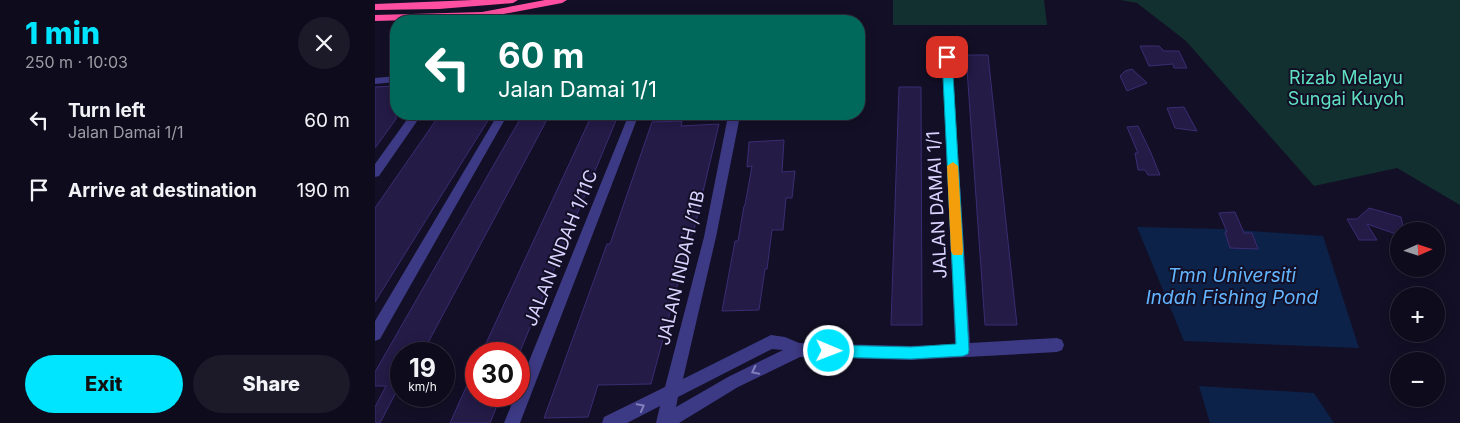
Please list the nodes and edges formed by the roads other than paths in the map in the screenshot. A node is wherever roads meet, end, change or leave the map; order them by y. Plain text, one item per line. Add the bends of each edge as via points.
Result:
1 (513, 0) edge
2 (562, 0) edge
3 (375, 7) edge
4 (482, 15) edge
5 (375, 18) edge
6 (390, 18) edge
7 (947, 57) dead end
8 (390, 80) edge
9 (375, 81) edge
10 (413, 120) edge
11 (500, 120) edge
12 (632, 120) edge
13 (731, 120) edge
14 (375, 173) edge
15 (375, 334) edge
16 (1057, 345) dead end
17 (799, 350) junction
18 (963, 350) junction
19 (671, 392) junction
20 (512, 423) edge
21 (611, 423) edge
22 (664, 423) edge

1 - 3 highway
2 - 4 highway
5 - 6 highway
7 - 18 street, JALAN DAMAI 1/1
8 - 9 street
10 - 14 street
11 - 15 street
12 - 20 street, JALAN INDAH 1/11C
13 - 19 street, JALAN INDAH /11B via 709,237
16 - 18 street
17 - 18 street via 911,353
17 - 19 street via 771,342
17 -> 22 street via 733,382
21 -> 19 street
19 - 22 street, JALAN INDAH /11B

